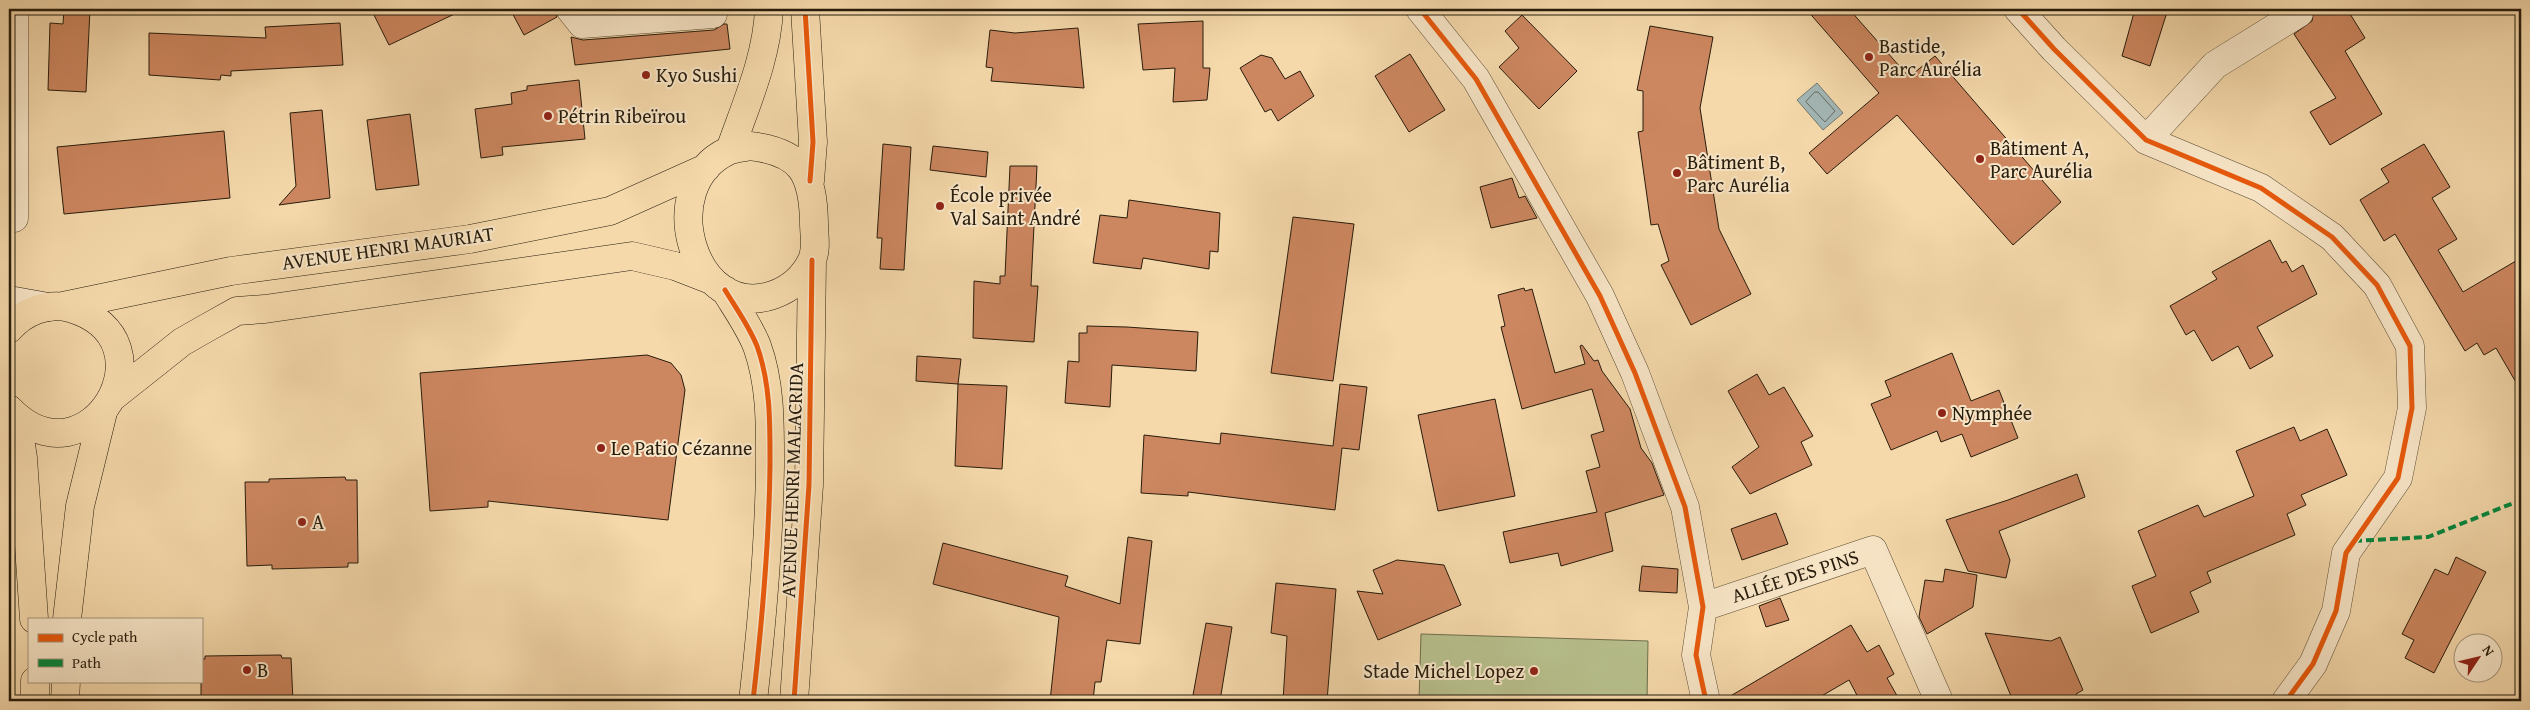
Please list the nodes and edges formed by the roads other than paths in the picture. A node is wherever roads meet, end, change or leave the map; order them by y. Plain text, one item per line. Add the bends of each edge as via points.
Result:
1 (14, 9) edge
2 (570, 9) edge
3 (769, 9) edge
4 (805, 9) edge
5 (1420, 9) edge
6 (2018, 9) edge
7 (2299, 13) dead end
8 (713, 14) dead end
9 (2146, 140) junction
10 (730, 150) junction
11 (706, 168) junction
12 (810, 181) junction
13 (14, 218) dead end
14 (812, 260) junction
15 (718, 285) junction
16 (9, 300) edge
17 (56, 306) junction
18 (9, 329) edge
19 (109, 404) junction
20 (13, 414) edge
21 (1703, 606) junction
22 (34, 618) edge
23 (67, 618) edge
24 (35, 682) edge
25 (66, 682) edge
26 (35, 701) edge
27 (65, 701) edge
28 (753, 701) edge
29 (794, 701) edge
30 (1706, 701) edge
31 (1940, 701) edge
32 (2286, 701) edge

1 - 13 street
2 - 8 street via 582,24
3 - 10 main road via 761,62
4 - 12 main road via 814,148
5 - 21 street via 1476,79 1600,296 1635,373 1686,507
6 - 9 street
7 - 9 street via 2215,65
9 - 32 street via 2261,188 2332,237 2377,285 2410,346 2412,408 2398,478 2346,553 2336,611 2313,664
10 - 11 main road
10 - 12 main road via 750,146 768,148 798,164
11 - 15 main road via 691,192 687,217 691,244 698,260
11 - 17 main road, AVENUE HENRI MAURIAT via 601,213 470,238 231,271
12 - 14 main road via 814,202
14 - 15 main road via 802,276 785,291 768,296 746,297
14 - 29 main road, AVENUE HENRI MALACRIDA via 808,486
15 - 19 main road, AVENUE HENRI MAURIAT via 675,266 632,256 237,311 182,342
15 - 28 main road, AVENUE HENRI MALACRIDA via 756,345 770,410 770,501
16 - 17 street, AVENUE HENRI MAURIAT
17 - 18 main road via 31,312
17 - 19 main road via 82,312 99,322 111,338 119,357 120,377
19 - 20 main road, AVENUE HENRI MAURIAT via 89,424 62,432 34,428
19 - 23 main road via 80,506
20 - 22 main road via 23,458
21 - 30 street via 1696,655
21 - 31 street, ALLÉE DES PINS via 1873,550
24 - 26 main road
25 - 27 main road

